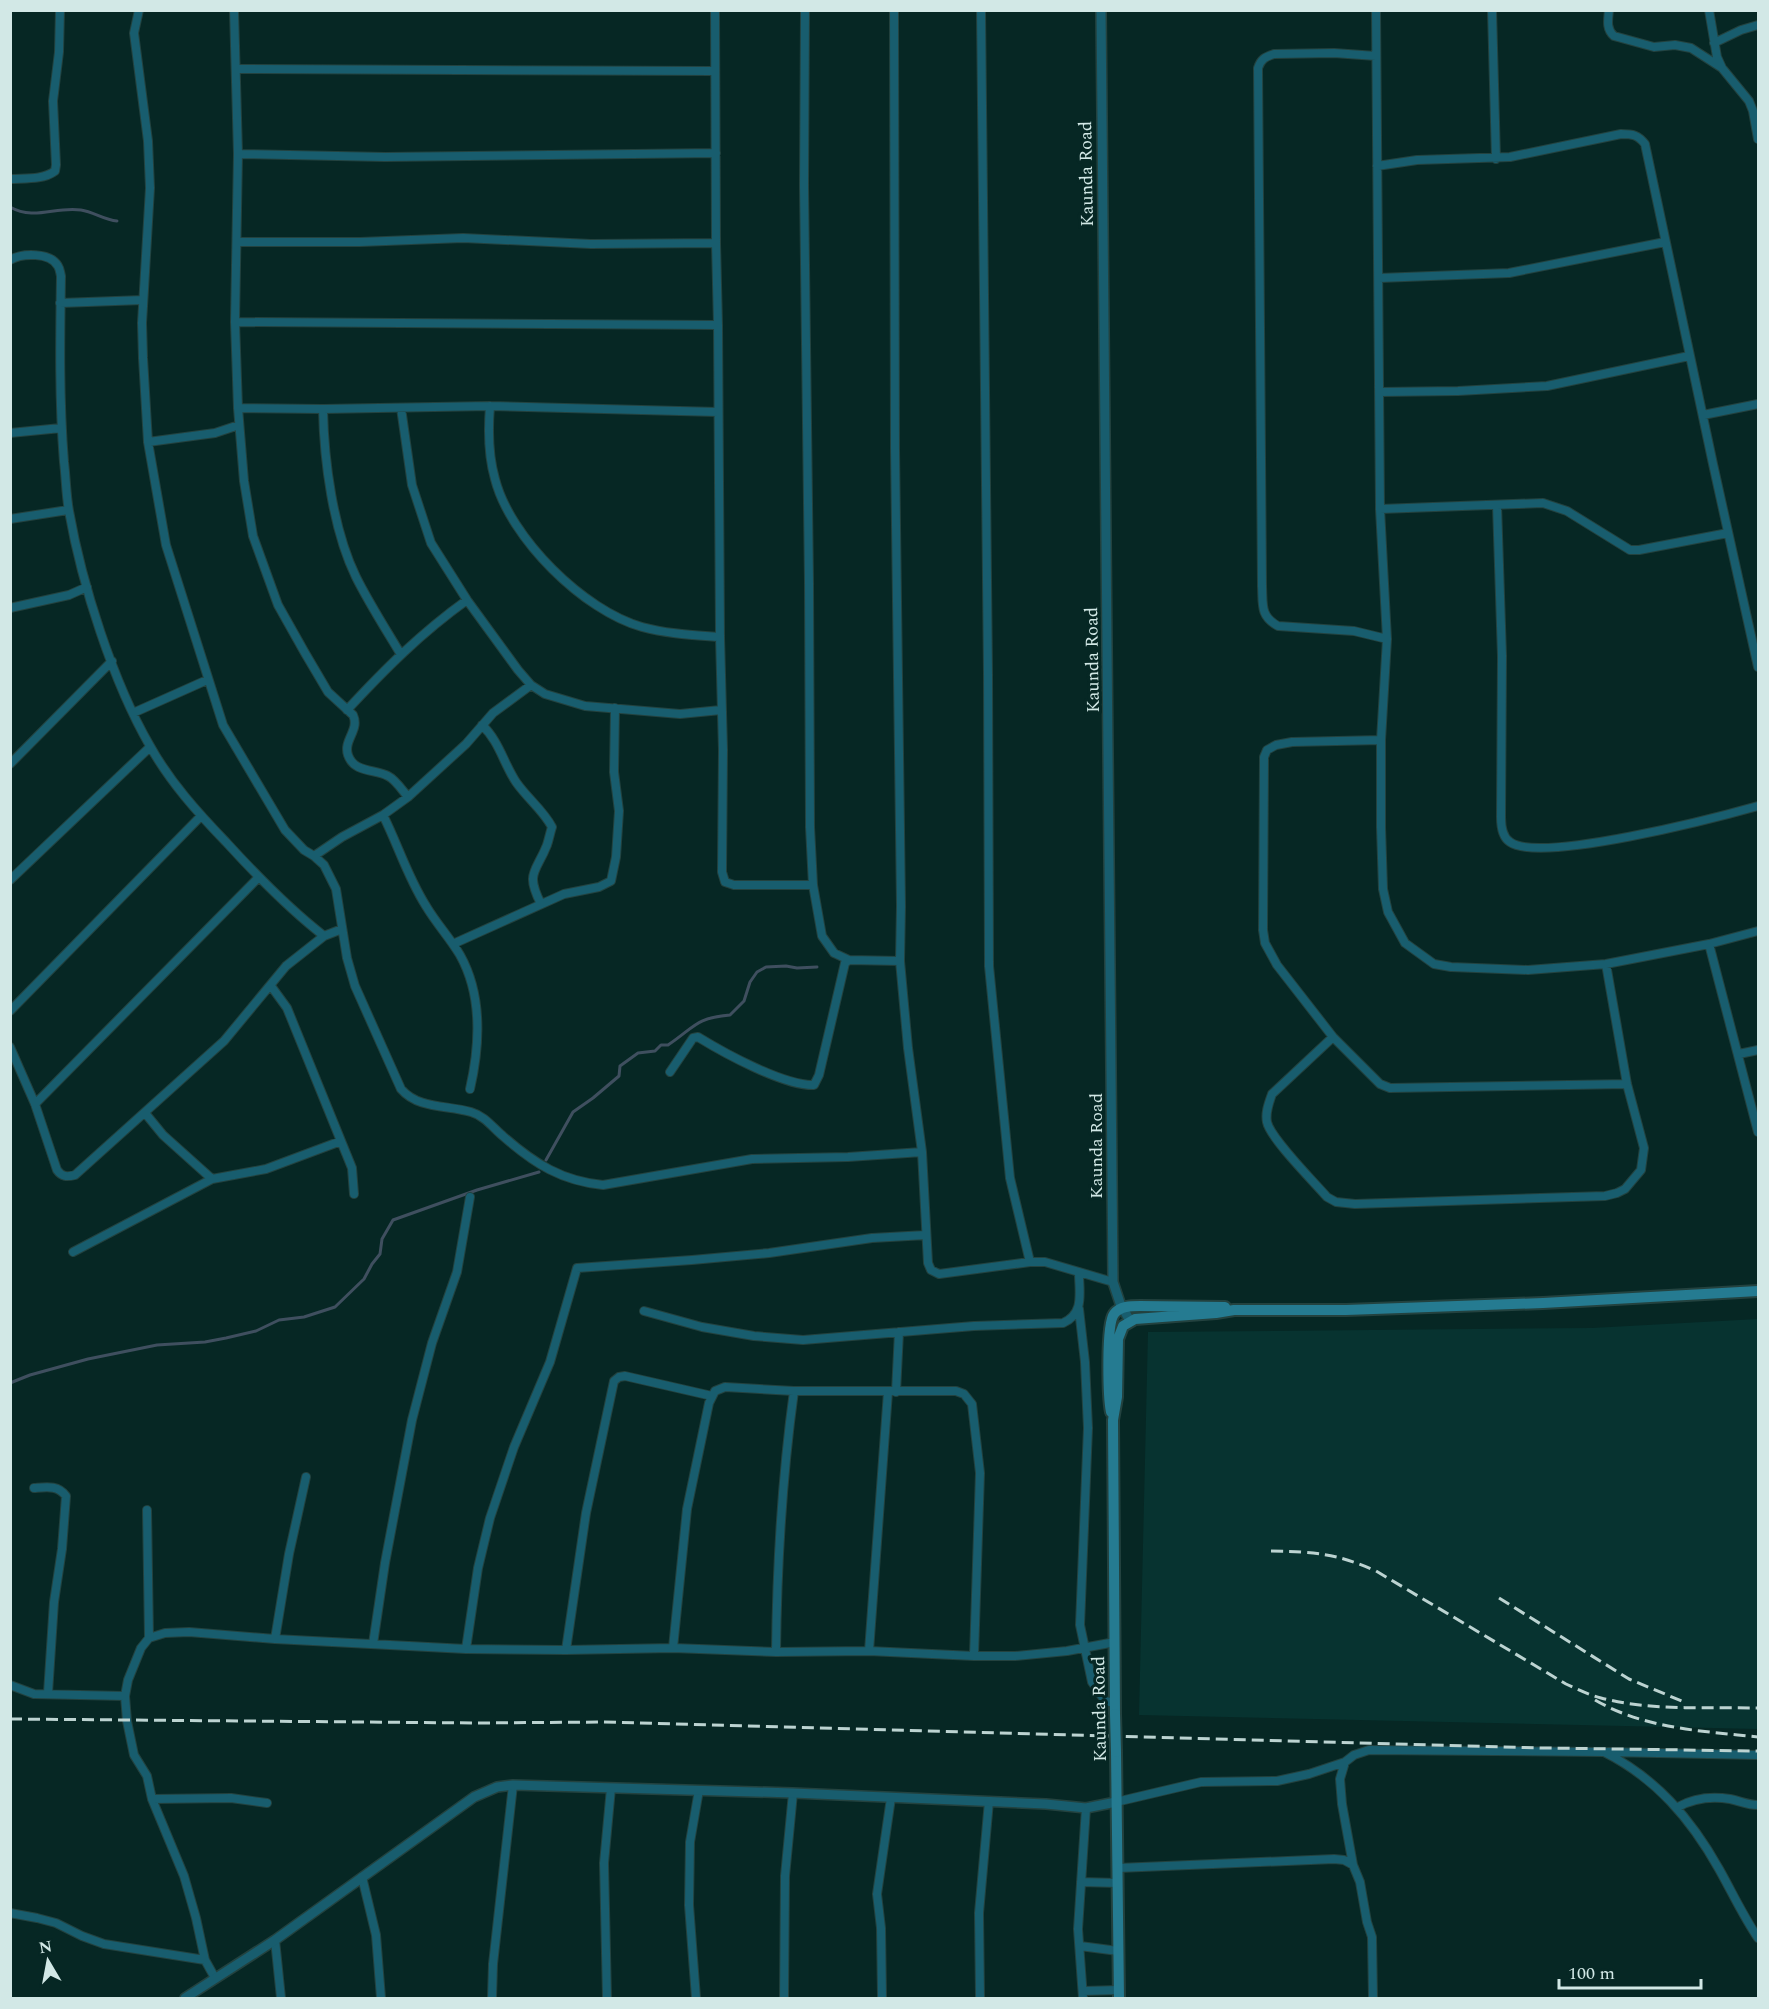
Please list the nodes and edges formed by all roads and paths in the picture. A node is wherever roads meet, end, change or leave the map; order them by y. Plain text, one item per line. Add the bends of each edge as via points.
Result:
1 (60, 10) edge
2 (139, 10) edge
3 (234, 10) edge
4 (715, 10) edge
5 (805, 10) edge
6 (894, 10) edge
7 (981, 10) edge
8 (1101, 10) edge
9 (1376, 10) edge
10 (1492, 10) edge
11 (1609, 10) edge
12 (1709, 10) edge
13 (1758, 25) edge
14 (1714, 42) junction
15 (1376, 56) junction
16 (1722, 68) junction
17 (236, 69) junction
18 (714, 70) junction
19 (1758, 139) edge
20 (716, 153) junction
21 (238, 154) junction
22 (1496, 159) junction
23 (1377, 166) junction
24 (10, 179) edge
25 (237, 242) junction
26 (1665, 242) junction
27 (716, 243) junction
28 (10, 260) edge
29 (1379, 278) junction
30 (143, 300) junction
31 (60, 303) junction
32 (235, 322) junction
33 (718, 325) junction
34 (1689, 356) junction
35 (1379, 392) junction
36 (1758, 404) edge
37 (490, 406) junction
38 (238, 408) junction
39 (401, 408) junction
40 (322, 409) junction
41 (718, 412) junction
42 (1703, 415) junction
43 (239, 425) junction
44 (62, 428) junction
45 (10, 433) edge
46 (148, 442) junction
47 (1497, 505) junction
48 (1380, 509) junction
49 (68, 510) junction
50 (10, 519) edge
51 (1728, 533) junction
52 (87, 587) junction
53 (467, 600) junction
54 (10, 608) edge
55 (720, 637) junction
56 (1387, 639) junction
57 (400, 653) junction
58 (1757, 654) edge
59 (112, 661) junction
60 (1758, 667) edge
61 (207, 680) junction
62 (531, 685) junction
63 (615, 708) junction
64 (346, 710) junction
65 (721, 710) junction
66 (133, 713) junction
67 (482, 725) junction
68 (1381, 740) junction
69 (150, 747) junction
70 (10, 764) edge
71 (408, 797) junction
72 (1758, 806) edge
73 (383, 815) junction
74 (201, 816) junction
75 (314, 856) junction
76 (258, 878) junction
77 (10, 880) edge
78 (813, 885) junction
79 (541, 904) junction
80 (342, 929) junction
81 (1758, 931) edge
82 (324, 936) junction
83 (453, 944) junction
84 (1709, 944) junction
85 (849, 960) junction
86 (900, 962) junction
87 (1606, 963) junction
88 (271, 986) junction
89 (10, 1011) edge
90 (1333, 1036) junction
91 (10, 1047) edge
92 (1758, 1050) edge
93 (1739, 1054) junction
94 (670, 1072) dead end
95 (1627, 1084) junction
96 (470, 1089) dead end
97 (35, 1104) junction
98 (144, 1113) junction
99 (1758, 1132) edge
100 (341, 1141) junction
101 (922, 1152) junction
102 (212, 1179) junction
103 (354, 1194) dead end
104 (470, 1197) dead end
105 (926, 1235) junction
106 (73, 1252) dead end
107 (1030, 1262) junction
108 (1079, 1272) junction
109 (1113, 1282) junction
110 (1758, 1291) edge
111 (1122, 1308) junction
112 (1079, 1309) junction
113 (1234, 1310) junction
114 (644, 1311) dead end
115 (1130, 1321) junction
116 (899, 1332) junction
117 (794, 1391) junction
118 (892, 1392) junction
119 (712, 1396) junction
120 (1113, 1420) junction
121 (306, 1477) dead end
122 (34, 1488) dead end
123 (147, 1510) dead end
124 (149, 1638) junction
125 (275, 1639) junction
126 (1115, 1642) junction
127 (373, 1644) junction
128 (1084, 1647) junction
129 (673, 1648) junction
130 (466, 1649) junction
131 (566, 1650) junction
132 (869, 1651) junction
133 (776, 1652) junction
134 (974, 1656) junction
135 (10, 1685) edge
136 (48, 1693) junction
137 (125, 1696) junction
138 (1115, 1709) junction
139 (1605, 1752) junction
140 (1758, 1755) edge
141 (1345, 1762) junction
142 (513, 1785) junction
143 (611, 1788) junction
144 (699, 1790) junction
145 (793, 1793) junction
146 (891, 1798) junction
147 (152, 1799) junction
148 (988, 1802) junction
149 (1116, 1802) junction
150 (267, 1803) dead end
151 (1758, 1805) edge
152 (1678, 1807) junction
153 (1086, 1808) junction
154 (1353, 1865) junction
155 (1118, 1868) junction
156 (362, 1877) junction
157 (1081, 1882) junction
158 (1118, 1883) junction
159 (10, 1913) edge
160 (1758, 1938) edge
161 (275, 1940) junction
162 (1080, 1946) junction
163 (1118, 1951) junction
164 (205, 1960) junction
165 (215, 1978) junction
166 (1119, 1994) edge
167 (1083, 1995) edge
168 (190, 1997) edge
169 (281, 1998) edge
170 (381, 1998) edge
171 (492, 1998) edge
172 (607, 1998) edge
173 (696, 1998) edge
174 (784, 1998) edge
175 (882, 1998) edge
176 (980, 1998) edge
177 (1373, 1998) edge

1 - 24 street via 53,101 55,171 34,178
2 - 30 street via 134,33 150,188
3 - 17 street
4 - 18 street
5 - 78 street
6 - 86 street
7 - 107 street via 988,966 1010,1178
8 - 109 street, Kaunda Road
9 - 15 street
10 - 22 street
11 - 16 street via 1608,27 1614,36 1654,47 1691,48
12 - 14 street
13 - 14 street
14 - 16 street
15 - 23 street
15 - 56 street via 1274,54 1260,61 1258,68 1262,586 1264,614 1278,626 1354,631
16 - 19 street via 1749,100
17 - 18 street
17 - 21 street
18 - 20 street
20 - 21 street via 385,157
20 - 27 street
21 - 25 street
22 - 23 street via 1417,160
22 - 26 street via 1621,134 1639,137 1645,144
23 - 29 street
25 - 27 street via 463,238 591,244
25 - 32 street
26 - 29 street via 1509,273
26 - 34 street
27 - 33 street
28 - 31 street via 22,255 38,256 58,265
29 - 35 street
30 - 31 street
30 - 46 street
31 - 44 street
32 - 33 street
32 - 38 street
33 - 41 street
34 - 35 street via 1547,386
34 - 42 street
35 - 48 street
36 - 42 street
37 - 39 street
37 - 41 street
37 - 55 street via 489,449 495,481 518,530 556,573 606,610 640,627
38 - 40 street
38 - 43 street
39 - 40 street
39 - 53 street via 408,467 423,521 431,543
40 - 57 street via 328,475 343,542 355,575
41 - 55 street
42 - 51 street
43 - 46 street via 215,433
43 - 64 street via 253,536 278,605 328,692
44 - 45 street
44 - 49 street
46 - 61 street via 166,545
47 - 48 street
47 - 51 street via 1543,503 1567,511 1630,550
47 - 72 street via 1504,836 1510,842 1529,847 1595,843
48 - 56 street
49 - 50 street
49 - 52 street
51 - 58 street
52 - 54 street
52 - 59 street
53 - 57 street
53 - 62 street
55 - 65 street
56 - 68 street
57 - 64 street
58 - 60 street
59 - 66 street
59 - 70 street
61 - 66 street
61 - 75 street via 223,725 285,830
62 - 63 street via 562,701
62 - 67 street
63 - 65 street via 680,714
63 - 79 street via 614,772 619,811 611,881
64 - 71 street via 353,715 356,726 346,745 348,757 360,768 389,776
65 - 78 street via 725,882
66 - 69 street
67 - 71 street
67 - 79 street via 493,737 523,791 552,827 533,871 534,889
68 - 87 street via 1383,889 1388,912 1405,943 1434,964 1451,967 1528,970
68 - 90 street via 1276,745 1263,757 1265,943 1277,965
69 - 74 street
69 - 77 street
71 - 73 street
73 - 75 street
73 - 83 street via 418,892
74 - 76 street
74 - 89 street
75 - 80 street via 324,865 336,889
76 - 82 street
76 - 97 street
78 - 85 street via 822,936 834,953
79 - 83 street
80 - 82 street
80 - 101 street via 354,986 408,1097 482,1117 504,1138 564,1178 603,1185 752,1160
81 - 84 street
82 - 88 street via 286,966
83 - 96 street via 471,982 478,1017 477,1061
84 - 87 street
84 - 93 street
85 - 86 street
85 - 94 street via 842,967 815,1083 793,1081 741,1061 698,1037 693,1038
86 - 101 street
87 - 95 street
88 - 98 street via 224,1041
88 - 100 street via 287,1008
90 - 95 street via 1380,1084 1390,1088
90 - 95 street via 1272,1094 1266,1118 1271,1134 1327,1197 1336,1202 1617,1193 1626,1189 1641,1170 1643,1159 1644,1148
91 - 97 street
92 - 93 street
93 - 99 street
97 - 98 street via 57,1170 66,1177 75,1175
98 - 102 street
100 - 102 street via 266,1169
100 - 103 street via 351,1168
101 - 105 street
102 - 106 street
104 - 127 street via 457,1272 432,1343 412,1420
105 - 107 street via 929,1267 935,1273
105 - 130 street via 881,1237 769,1253 577,1268 550,1362 514,1447 490,1518
107 - 108 street via 1046,1262
108 - 109 street
108 - 112 street
109 - 111 street, Kaunda Road
110 - 113 main road via 1531,1304
111 - 113 main road via 1205,1306
111 - 115 street, Kaunda Road
111 - 120 main road, Kaunda Road via 1110,1325 1109,1397
112 - 116 street via 1063,1323
112 - 128 street via 1088,1419 1080,1625
113 - 115 main road
114 - 116 street via 702,1327 778,1339
115 - 120 main road, Kaunda Road via 1123,1326 1118,1339
116 - 118 street
117 - 118 street
117 - 119 street via 725,1387
117 - 133 street via 778,1548
118 - 132 street
118 - 134 street via 956,1391 972,1404 980,1473
119 - 129 street via 687,1509
119 - 131 street via 625,1376 614,1381 586,1513
120 - 126 main road, Kaunda Road
121 - 125 street
122 - 136 street via 56,1487 66,1496
123 - 124 street
124 - 125 street via 189,1632
124 - 137 street via 134,1661
125 - 127 street
126 - 128 street
126 - 138 main road, Kaunda Road
127 - 130 street
128 - 134 street via 1015,1656
128 - 138 street via 1092,1682
129 - 131 street
129 - 133 street
130 - 131 street
132 - 133 street
132 - 134 street
135 - 136 street via 34,1694
136 - 137 street
137 - 147 street via 134,1755 147,1776
138 - 149 main road, Kaunda Road, bridge
139 - 140 street
139 - 141 street via 1369,1750
139 - 152 street via 1646,1776
141 - 149 street via 1277,1780 1201,1782
141 - 154 street via 1340,1779
142 - 143 street
142 - 156 street via 474,1797
142 - 171 street
143 - 144 street
143 - 172 street via 604,1863
144 - 145 street
144 - 173 street via 690,1842 689,1905
145 - 146 street
145 - 174 street via 785,1876
146 - 148 street
146 - 175 street via 877,1894
147 - 150 street via 220,1798
147 - 164 street via 184,1876
148 - 153 street
148 - 176 street via 979,1913
149 - 153 street
149 - 155 main road, Kaunda Road
151 - 152 street via 1706,1797
152 - 160 street via 1695,1829
153 - 157 street
154 - 155 street via 1334,1859
154 - 177 street via 1372,1937
155 - 158 main road, Kaunda Road
156 - 161 street
156 - 170 street via 376,1935
157 - 158 street
157 - 162 street
158 - 163 main road, Kaunda Road
159 - 164 street via 56,1923 104,1944
161 - 165 street
161 - 169 street
162 - 163 street
162 - 167 street
163 - 166 main road, Kaunda Road
164 - 165 street
165 - 168 street
166 - 167 street

